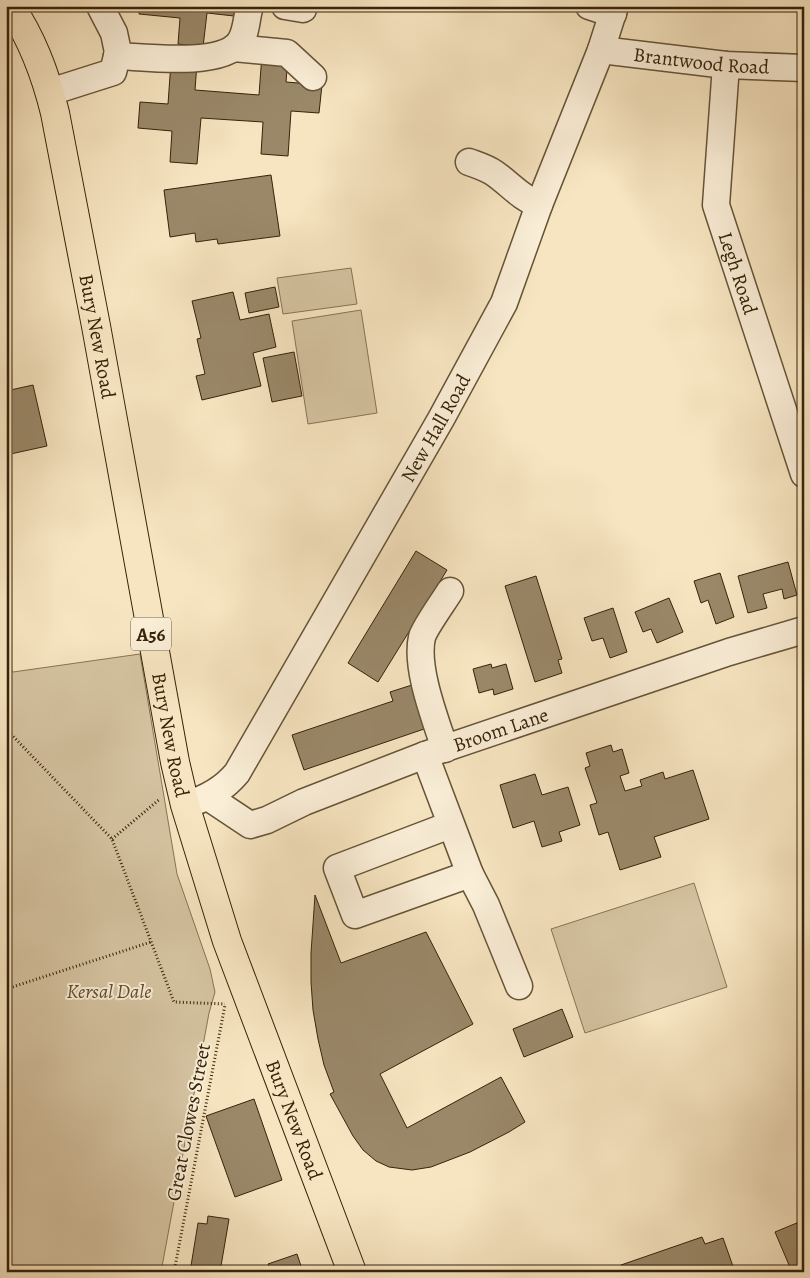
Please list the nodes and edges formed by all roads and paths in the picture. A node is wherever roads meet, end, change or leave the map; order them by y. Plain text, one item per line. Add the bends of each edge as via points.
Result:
1 (100, 6) edge
2 (250, 6) edge
3 (17, 8) edge
4 (605, 9) edge
5 (234, 48) junction
6 (601, 50) junction
7 (117, 56) junction
8 (726, 65) junction
9 (804, 68) edge
10 (314, 77) dead end
11 (50, 92) junction
12 (469, 162) dead end
13 (539, 205) junction
14 (803, 467) edge
15 (450, 590) dead end
16 (804, 630) edge
17 (6, 729) edge
18 (435, 752) junction
19 (191, 796) junction
20 (450, 825) junction
21 (112, 839) junction
22 (470, 874) junction
23 (152, 942) junction
24 (519, 986) dead end
25 (6, 989) edge
26 (236, 997) junction
27 (174, 1272) edge
28 (352, 1272) edge

1 - 7 street via 114,33
2 - 5 street via 243,36
3 - 11 highway, Bury New Road / A56
4 - 6 street, New Hall Road
5 - 7 street via 196,59
5 - 10 street via 287,53
6 - 8 street, Brantwood Road
6 - 13 street, New Hall Road
7 - 11 street via 112,72
8 - 9 street, Brantwood Road
8 - 14 street, Legh Road via 716,205
11 - 19 highway, Bury New Road / A56 via 119,462
12 - 13 street via 492,171 519,195
13 - 19 street, New Hall Road via 504,303 441,419 237,773 228,784
15 - 18 street via 422,636 421,663 434,715
16 - 18 street, Broom Lane via 729,652
17 - 21 path
18 - 19 street, Broom Lane via 250,824
18 - 20 street
19 - 21 path via 169,792
19 - 26 highway, Bury New Road / A56 via 227,941
20 - 22 street
20 - 22 street via 338,868 355,915
21 - 23 path
22 - 24 street
23 - 25 path
23 - 26 path via 174,1002
26 - 27 path, Great Clowes Street
26 - 28 highway, Bury New Road / A56

